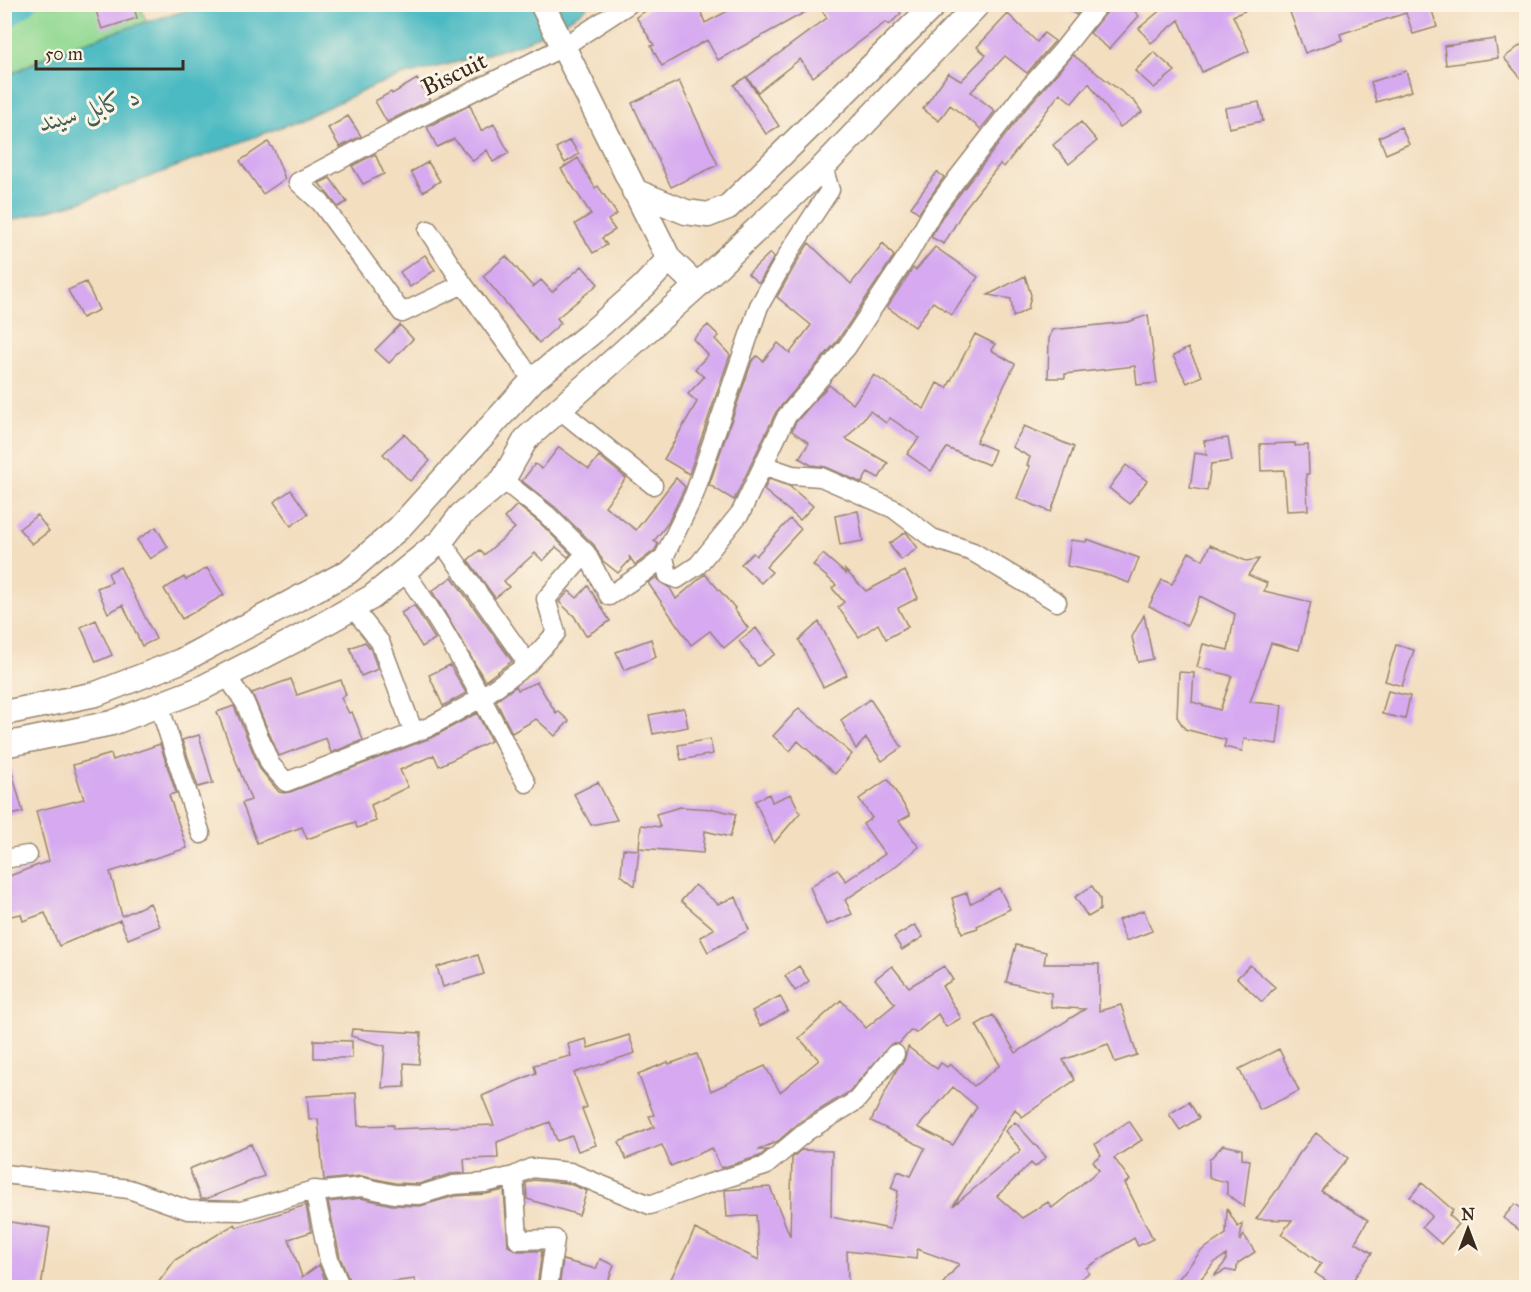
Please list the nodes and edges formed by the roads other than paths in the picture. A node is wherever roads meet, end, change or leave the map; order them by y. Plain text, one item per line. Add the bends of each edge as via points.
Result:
1 (542, 4) edge
2 (629, 4) edge
3 (935, 4) edge
4 (978, 4) edge
5 (1099, 4) edge
6 (560, 40) junction
7 (823, 167) junction
8 (634, 191) junction
9 (428, 230) dead end
10 (669, 259) junction
11 (463, 284) junction
12 (697, 286) junction
13 (533, 380) junction
14 (559, 409) junction
15 (763, 465) junction
16 (503, 480) junction
17 (653, 485) dead end
18 (441, 541) junction
19 (586, 553) junction
20 (664, 557) junction
21 (403, 570) junction
22 (1057, 602) dead end
23 (353, 608) junction
24 (528, 664) junction
25 (226, 675) junction
26 (481, 698) junction
27 (159, 705) junction
28 (4, 713) edge
29 (414, 733) junction
30 (4, 745) edge
31 (526, 783) dead end
32 (201, 834) dead end
33 (28, 855) dead end
34 (4, 859) edge
35 (895, 1054) dead end
36 (4, 1174) edge
37 (514, 1176) junction
38 (314, 1190) junction
39 (341, 1287) edge
40 (548, 1287) edge

1 - 6 main road
2 - 6 street, Biscuit
3 - 8 main road via 728,207 708,215 686,212
4 - 7 main road
5 - 15 street via 933,211 847,346 786,417
6 - 8 main road
6 - 11 street, Biscuit via 298,182 321,203 402,313
7 - 12 main road
7 - 20 street via 830,190 790,249 759,306 694,495
8 - 10 main road
9 - 11 street
10 - 12 main road
10 - 13 main road via 644,286
11 - 13 street
12 - 14 main road
13 - 28 main road via 399,528 348,572 181,661 96,694
14 - 16 main road via 526,439
14 - 17 street
15 - 20 street via 741,512 698,565 677,579 668,575
15 - 22 street via 792,475 820,477 894,509 932,537 973,552
16 - 18 main road via 461,515
16 - 19 street
18 - 21 main road
18 - 24 street
19 - 20 street via 609,596
19 - 24 street via 546,598 556,633
21 - 23 main road
21 - 26 street via 423,597
23 - 25 main road
23 - 29 street via 380,642
24 - 26 street
25 - 27 main road
25 - 29 street via 244,703 270,764 286,782
26 - 29 street
26 - 31 street
27 - 30 main road via 112,723
27 - 32 street
33 - 34 street
35 - 37 street via 856,1101 807,1131 765,1166 650,1205 570,1172 531,1168
36 - 38 street via 129,1188 188,1210 241,1211
37 - 38 street via 453,1185 420,1195 362,1187
37 - 40 street via 518,1240 555,1239
38 - 39 street via 329,1260

